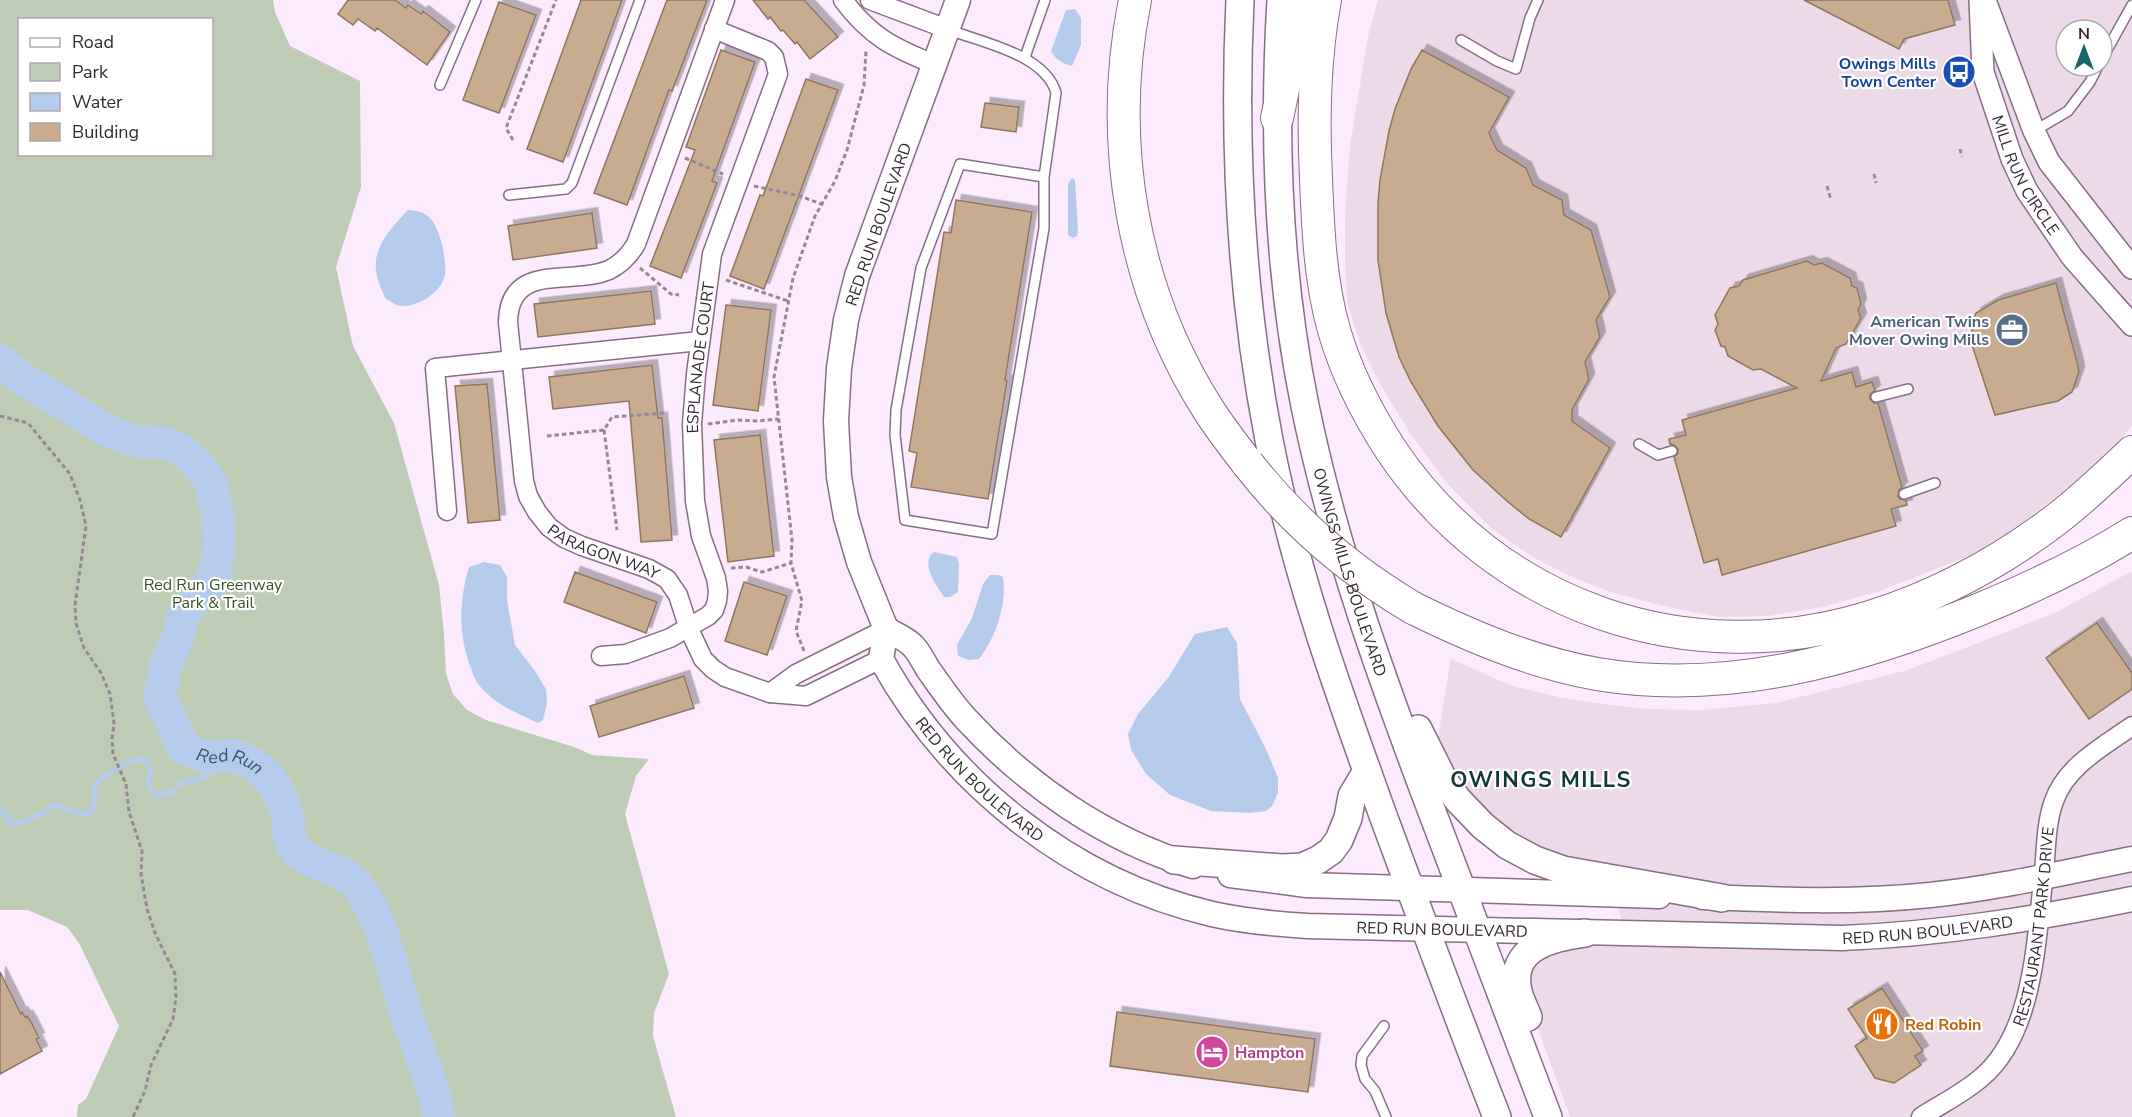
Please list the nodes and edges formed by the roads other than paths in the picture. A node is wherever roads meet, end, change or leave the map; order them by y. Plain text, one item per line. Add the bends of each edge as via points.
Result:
1 (476, 0) edge
2 (640, 0) edge
3 (725, 0) edge
4 (843, 0) edge
5 (870, 0) edge
6 (958, 0) edge
7 (1045, 0) edge
8 (1135, 0) edge
9 (1240, 0) edge
10 (1281, 0) edge
11 (1302, 0) edge
12 (1325, 0) edge
13 (1538, 0) edge
14 (1980, 0) edge
15 (1985, 0) edge
16 (2132, 5) edge
17 (714, 29) junction
18 (947, 29) junction
19 (2114, 37) edge
20 (1461, 40) dead end
21 (1025, 57) junction
22 (934, 64) junction
23 (2092, 78) edge
24 (440, 85) dead end
25 (1277, 118) junction
26 (2034, 131) junction
27 (1044, 177) junction
28 (509, 195) dead end
29 (2132, 268) edge
30 (2132, 325) edge
31 (700, 341) junction
32 (512, 360) junction
33 (1908, 388) dead end
34 (1876, 397) dead end
35 (1639, 444) dead end
36 (1672, 451) dead end
37 (2132, 452) edge
38 (1935, 483) dead end
39 (1904, 494) dead end
40 (447, 512) dead end
41 (2132, 533) edge
42 (688, 628) junction
43 (886, 629) junction
44 (1369, 640) junction
45 (601, 656) dead end
46 (881, 659) junction
47 (770, 693) junction
48 (2132, 726) edge
49 (1367, 771) junction
50 (2132, 859) edge
51 (1174, 860) junction
52 (2043, 877) junction
53 (1410, 888) junction
54 (1462, 890) junction
55 (1722, 898) junction
56 (2132, 899) edge
57 (2039, 917) junction
58 (1426, 929) junction
59 (1477, 930) junction
60 (1585, 933) junction
61 (1384, 1026) dead end
62 (1386, 1117) edge
63 (1497, 1117) edge
64 (1548, 1117) edge
65 (1565, 1117) edge
66 (1921, 1117) edge

1 - 24 lane
2 - 28 lane via 572,183 566,189
3 - 17 street, PARAGON WAY
4 - 22 street via 858,20 886,42
5 - 18 street
6 - 18 main road, RED RUN BOULEVARD
7 - 21 lane
8 - 41 highway, bridge via 1125,64 1127,178 1141,253 1184,366 1207,408 1292,515 1329,550 1413,608 1490,644 1596,674 1667,680 1746,676 1824,662 1925,631 2058,575
9 - 49 main road via 1236,98 1241,233 1269,439 1302,576
10 - 25 main road, OWINGS MILLS BOULEVARD
11 - 25 highway
12 - 37 highway via 1314,109 1319,243 1328,303 1344,359 1378,428 1421,491 1488,553 1535,585 1625,620 1690,634 1765,636 1868,618 1940,590 1978,570 2057,519
13 - 20 lane via 1516,69
14 - 30 street, MILL RUN CIRCLE via 1983,72 2012,159 2027,191 2072,257
15 - 26 street, MILL RUN CIRCLE
16 - 19 lane
17 - 31 street, ESPLANADE COURT via 768,51 774,57 778,74 712,254
17 - 32 street, PARAGON WAY via 636,244 629,255 608,270 542,279 519,290 508,310
18 - 21 lane
18 - 22 main road, RED RUN BOULEVARD
21 - 27 lane via 1049,77 1056,93
22 - 43 main road, RED RUN BOULEVARD via 857,276 839,368 836,421 842,496 859,562
23 - 26 lane via 2067,111
25 - 44 main road, OWINGS MILLS BOULEVARD via 1286,276 1304,404 1334,526
26 - 29 street, MILL RUN CIRCLE via 2049,162
27 - 27 lane via 960,164 921,268 896,410 895,435 905,520 992,534 1044,228
31 - 32 street
31 - 42 street, ESPLANADE COURT via 693,401 695,501 718,591 714,610
32 - 40 street via 435,368
32 - 42 street, PARAGON WAY via 524,481 537,512 564,538 668,579
33 - 34 lane
35 - 36 lane via 1658,455
38 - 39 lane
42 - 45 street, ESPLANADE COURT via 640,650
42 - 47 street, PARAGON WAY via 712,669
43 - 46 main road
43 - 47 street via 796,674
43 - 51 main road, RED RUN BOULEVARD via 913,645 967,720 1027,777 1095,824
44 - 54 main road, OWINGS MILLS BOULEVARD
44 - 55 main road via 1402,692 1444,781 1484,826 1507,844 1563,870
46 - 47 street via 806,696
46 - 58 main road, RED RUN BOULEVARD via 926,729 976,784 1029,828 1107,875 1165,899 1239,920
48 - 52 street, RESTAURANT PARK DRIVE via 2088,757 2060,790 2054,801
49 - 51 main road via 1352,796 1339,840 1318,860 1302,867 1282,868
49 - 53 main road
50 - 52 main road, RED RUN BOULEVARD
51 - 53 main road, RED RUN BOULEVARD via 1272,882
52 - 55 main road, RED RUN BOULEVARD via 1884,899
52 - 57 street, RESTAURANT PARK DRIVE
53 - 54 main road, RED RUN BOULEVARD
53 - 58 main road
54 - 55 main road, RED RUN BOULEVARD
54 - 59 main road, OWINGS MILLS BOULEVARD
56 - 57 main road, RED RUN BOULEVARD
57 - 60 main road, RED RUN BOULEVARD via 1929,933 1853,938
57 - 66 street, RESTAURANT PARK DRIVE via 2029,988 2020,1021 2009,1041 1983,1077
58 - 59 main road, RED RUN BOULEVARD
58 - 63 main road
59 - 60 main road, RED RUN BOULEVARD
59 - 64 main road, OWINGS MILLS BOULEVARD
60 - 65 main road via 1538,944 1526,956 1518,975 1518,992
61 - 62 lane via 1362,1056 1361,1065

